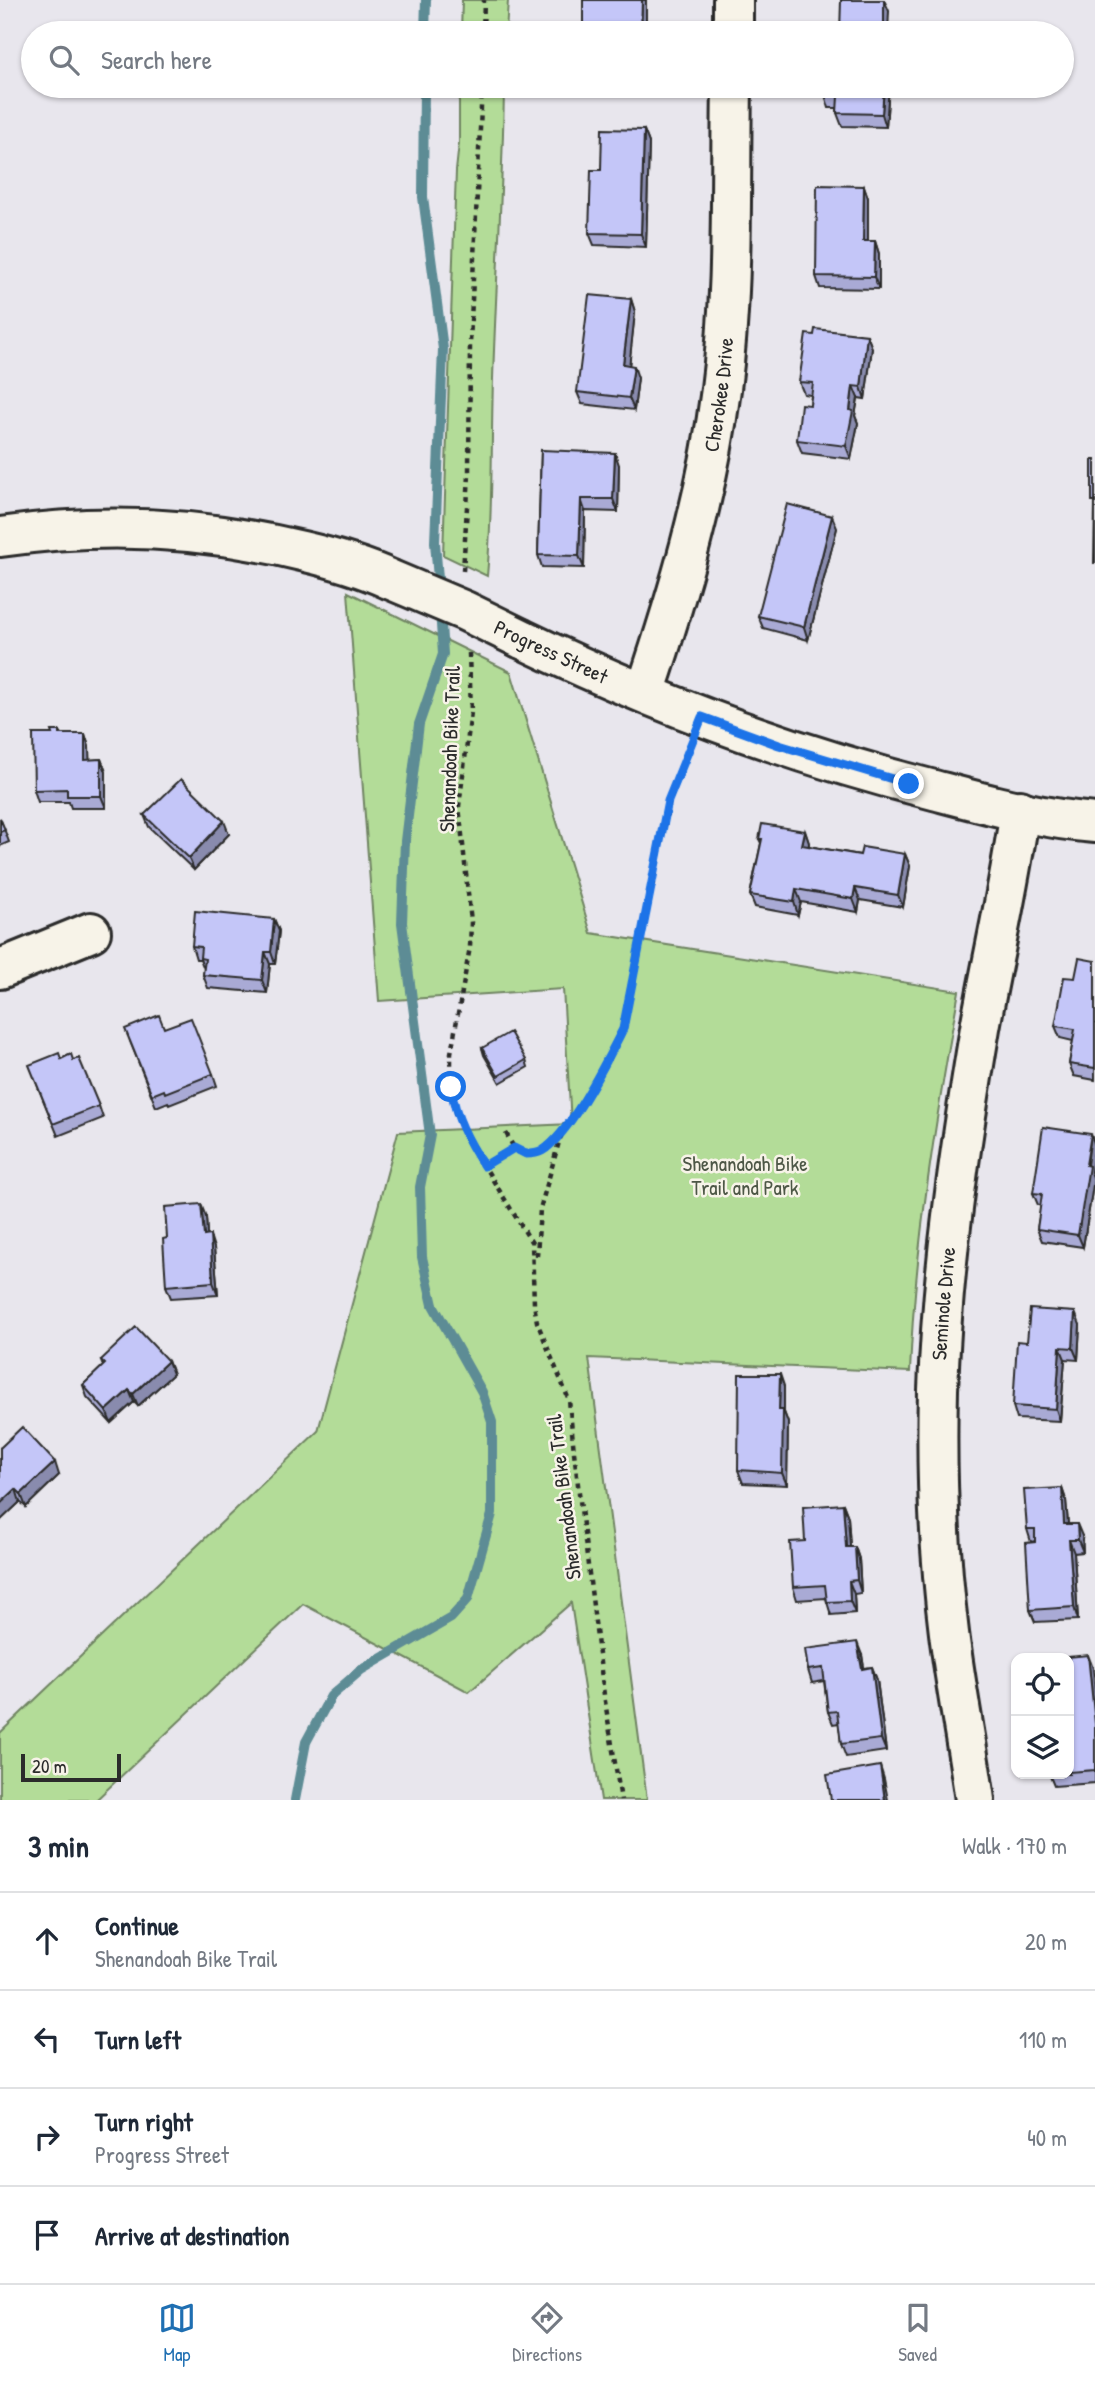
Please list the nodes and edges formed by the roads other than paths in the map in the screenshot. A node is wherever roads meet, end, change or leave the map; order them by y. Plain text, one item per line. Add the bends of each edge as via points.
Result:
1 (733, 0) edge
2 (733, 21) edge
3 (732, 98) edge
4 (0, 537) edge
5 (645, 693) junction
6 (1020, 810) junction
7 (1095, 823) edge
8 (91, 932) dead end
9 (0, 969) edge
10 (975, 1800) edge

1 - 2 street
3 - 5 street, Cherokee Drive via 721,388 693,538
4 - 5 street, Progress Street, bridge via 72,529 167,529 311,553 389,579
5 - 6 street, Progress Street via 779,745 909,784
6 - 7 street, Progress Street
6 - 10 street, Seminole Drive via 961,1153 938,1389 940,1544
8 - 9 street

